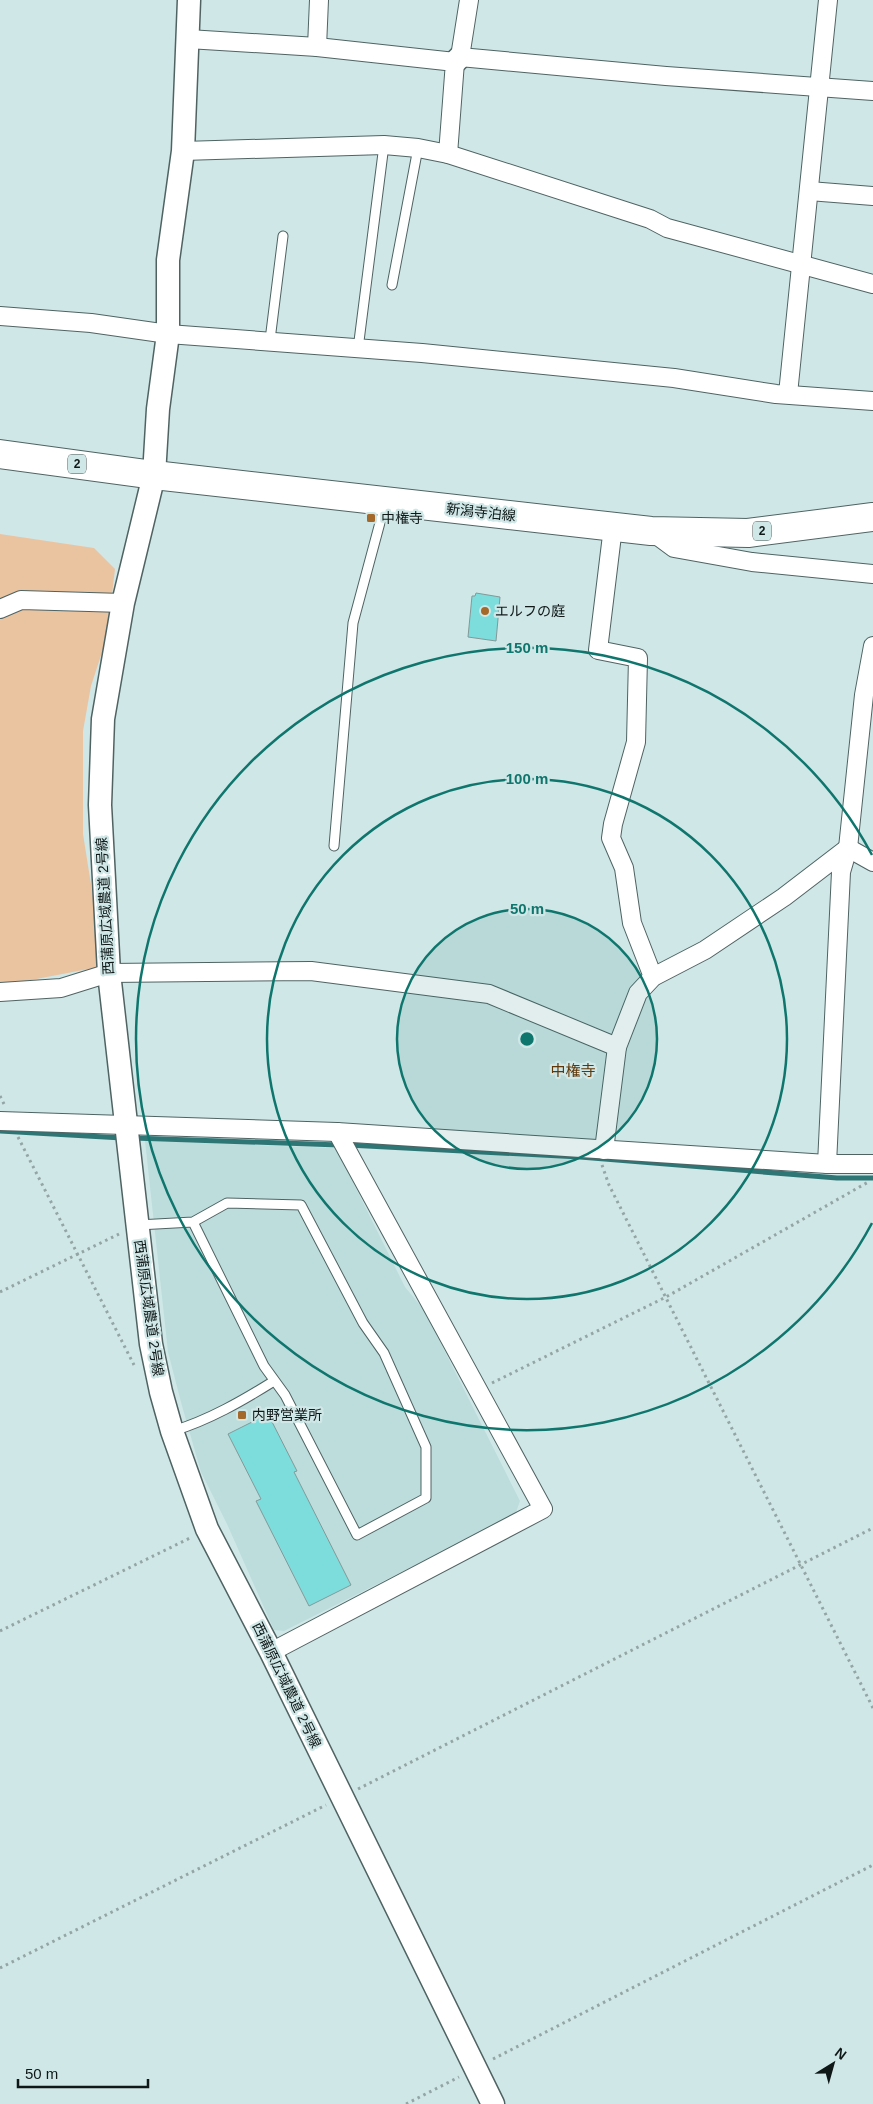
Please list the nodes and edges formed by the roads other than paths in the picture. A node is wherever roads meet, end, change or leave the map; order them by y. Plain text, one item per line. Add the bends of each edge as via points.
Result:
1 (189, 0) edge
2 (319, 0) edge
3 (469, 0) edge
4 (828, 0) edge
5 (188, 39) junction
6 (317, 47) junction
7 (457, 59) junction
8 (820, 88) junction
9 (873, 91) edge
10 (384, 145) junction
11 (418, 148) junction
12 (183, 151) junction
13 (448, 154) junction
14 (809, 190) junction
15 (873, 196) edge
16 (283, 236) dead end
17 (802, 266) junction
18 (873, 284) edge
19 (392, 285) dead end
20 (0, 316) edge
21 (168, 334) junction
22 (270, 340) junction
23 (358, 349) junction
24 (788, 394) junction
25 (873, 401) edge
26 (0, 454) edge
27 (154, 475) junction
28 (386, 502) junction
29 (873, 517) edge
30 (613, 527) junction
31 (651, 531) junction
32 (873, 574) edge
33 (123, 604) junction
34 (0, 609) edge
35 (873, 646) edge
36 (334, 846) dead end
37 (848, 848) junction
38 (873, 862) edge
39 (109, 973) junction
40 (653, 977) junction
41 (0, 992) edge
42 (617, 1047) junction
43 (6, 1122) edge
44 (127, 1126) junction
45 (337, 1132) junction
46 (604, 1150) junction
47 (827, 1164) junction
48 (873, 1164) edge
49 (193, 1222) junction
50 (138, 1225) junction
51 (274, 1381) junction
52 (172, 1431) junction
53 (272, 1652) junction
54 (493, 2104) edge

1 - 5 street, 西蒲原広域農道 2号線
2 - 6 street
3 - 7 street
4 - 8 street
5 - 6 street
5 - 12 street, 西蒲原広域農道 2号線
6 - 7 street
7 - 8 street
7 - 13 street
8 - 9 street
8 - 14 street
10 - 11 street
10 - 12 street
10 - 23 lane
11 - 13 street
11 - 19 lane
12 - 21 street, 西蒲原広域農道 2号線 via 168,260
13 - 17 street via 650,219 667,228
14 - 15 street
14 - 17 street
16 - 22 lane
17 - 18 street
17 - 24 street
20 - 21 street via 91,323
21 - 22 street
21 - 27 street, 西蒲原広域農道 2号線 via 158,409
22 - 23 street
23 - 24 street via 674,378
24 - 25 street
26 - 27 main road, 新潟寺泊線 / 2
27 - 28 main road, 新潟寺泊線 / 2
27 - 33 street, 西蒲原広域農道 2号線
28 - 30 main road, 新潟寺泊線 / 2
28 - 36 lane via 353,623
29 - 31 main road, 新潟寺泊線 / 2 via 748,533
30 - 31 main road, 新潟寺泊線 / 2
30 - 40 street via 598,650 638,658 636,742 611,838 624,868 632,923
31 - 32 street via 674,548 684,550 752,562
33 - 34 street via 21,600
33 - 39 street, 西蒲原広域農道 2号線 via 103,719 100,805
35 - 37 street via 864,695
37 - 38 street
37 - 40 street via 784,897 712,945
37 - 47 street via 841,872
39 - 41 street via 61,988
39 - 42 street via 311,971 489,994
39 - 44 street, 西蒲原広域農道 2号線
40 - 42 street via 638,992
42 - 46 street
43 - 44 street
44 - 45 street
44 - 50 street, 西蒲原広域農道 2号線
45 - 46 street
45 - 53 street via 543,1509
46 - 47 street
47 - 48 street
49 - 50 lane
49 - 51 lane
49 - 51 lane via 227,1202 301,1205 363,1323 384,1353 426,1447 426,1498 357,1534
50 - 52 street, 西蒲原広域農道 2号線 via 151,1344
51 - 52 lane via 238,1403
52 - 53 street, 西蒲原広域農道 2号線 via 207,1529
53 - 54 street, 西蒲原広域農道 2号線

